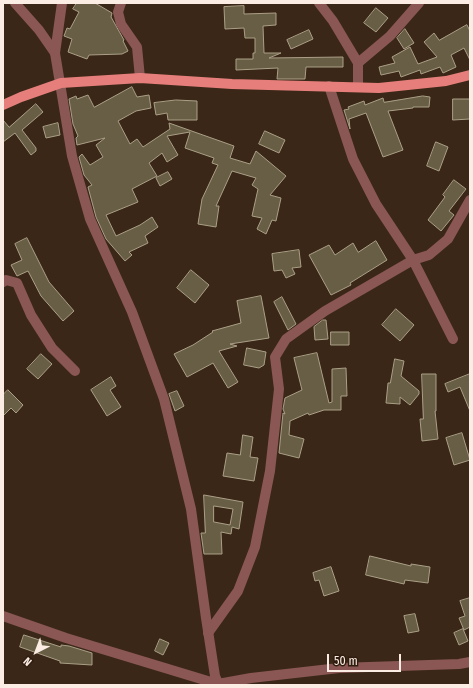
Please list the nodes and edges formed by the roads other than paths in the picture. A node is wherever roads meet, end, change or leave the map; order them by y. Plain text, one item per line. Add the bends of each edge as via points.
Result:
1 (15, 3) edge
2 (62, 3) edge
3 (121, 3) edge
4 (319, 3) edge
5 (419, 3) edge
6 (55, 53) junction
7 (358, 63) junction
8 (470, 75) edge
9 (140, 78) junction
10 (61, 83) junction
11 (329, 86) junction
12 (358, 87) junction
13 (3, 105) edge
14 (470, 200) edge
15 (413, 260) junction
16 (3, 282) edge
17 (453, 339) dead end
18 (75, 372) dead end
19 (3, 616) edge
20 (208, 633) junction
21 (470, 662) edge
22 (219, 685) edge

1 - 6 street via 40,30
2 - 6 street
3 - 9 street via 118,12 121,24 137,47
4 - 7 street
5 - 7 street via 390,36
6 - 10 street
7 - 12 street
8 - 12 main road via 446,81 379,88
9 - 10 main road
9 - 11 main road via 232,84
10 - 13 main road
10 - 20 street via 72,156 90,219 132,312 164,399 191,509
11 - 12 main road
11 - 15 street via 353,159 376,204
14 - 15 street via 448,239 429,255
15 - 17 street
15 - 20 street via 325,311 286,339 275,356 279,390 270,471 255,548 238,591
16 - 18 street via 6,280 17,283 31,315 52,348
19 - 22 street
20 - 22 street via 215,676
21 - 22 street via 339,668 251,678

